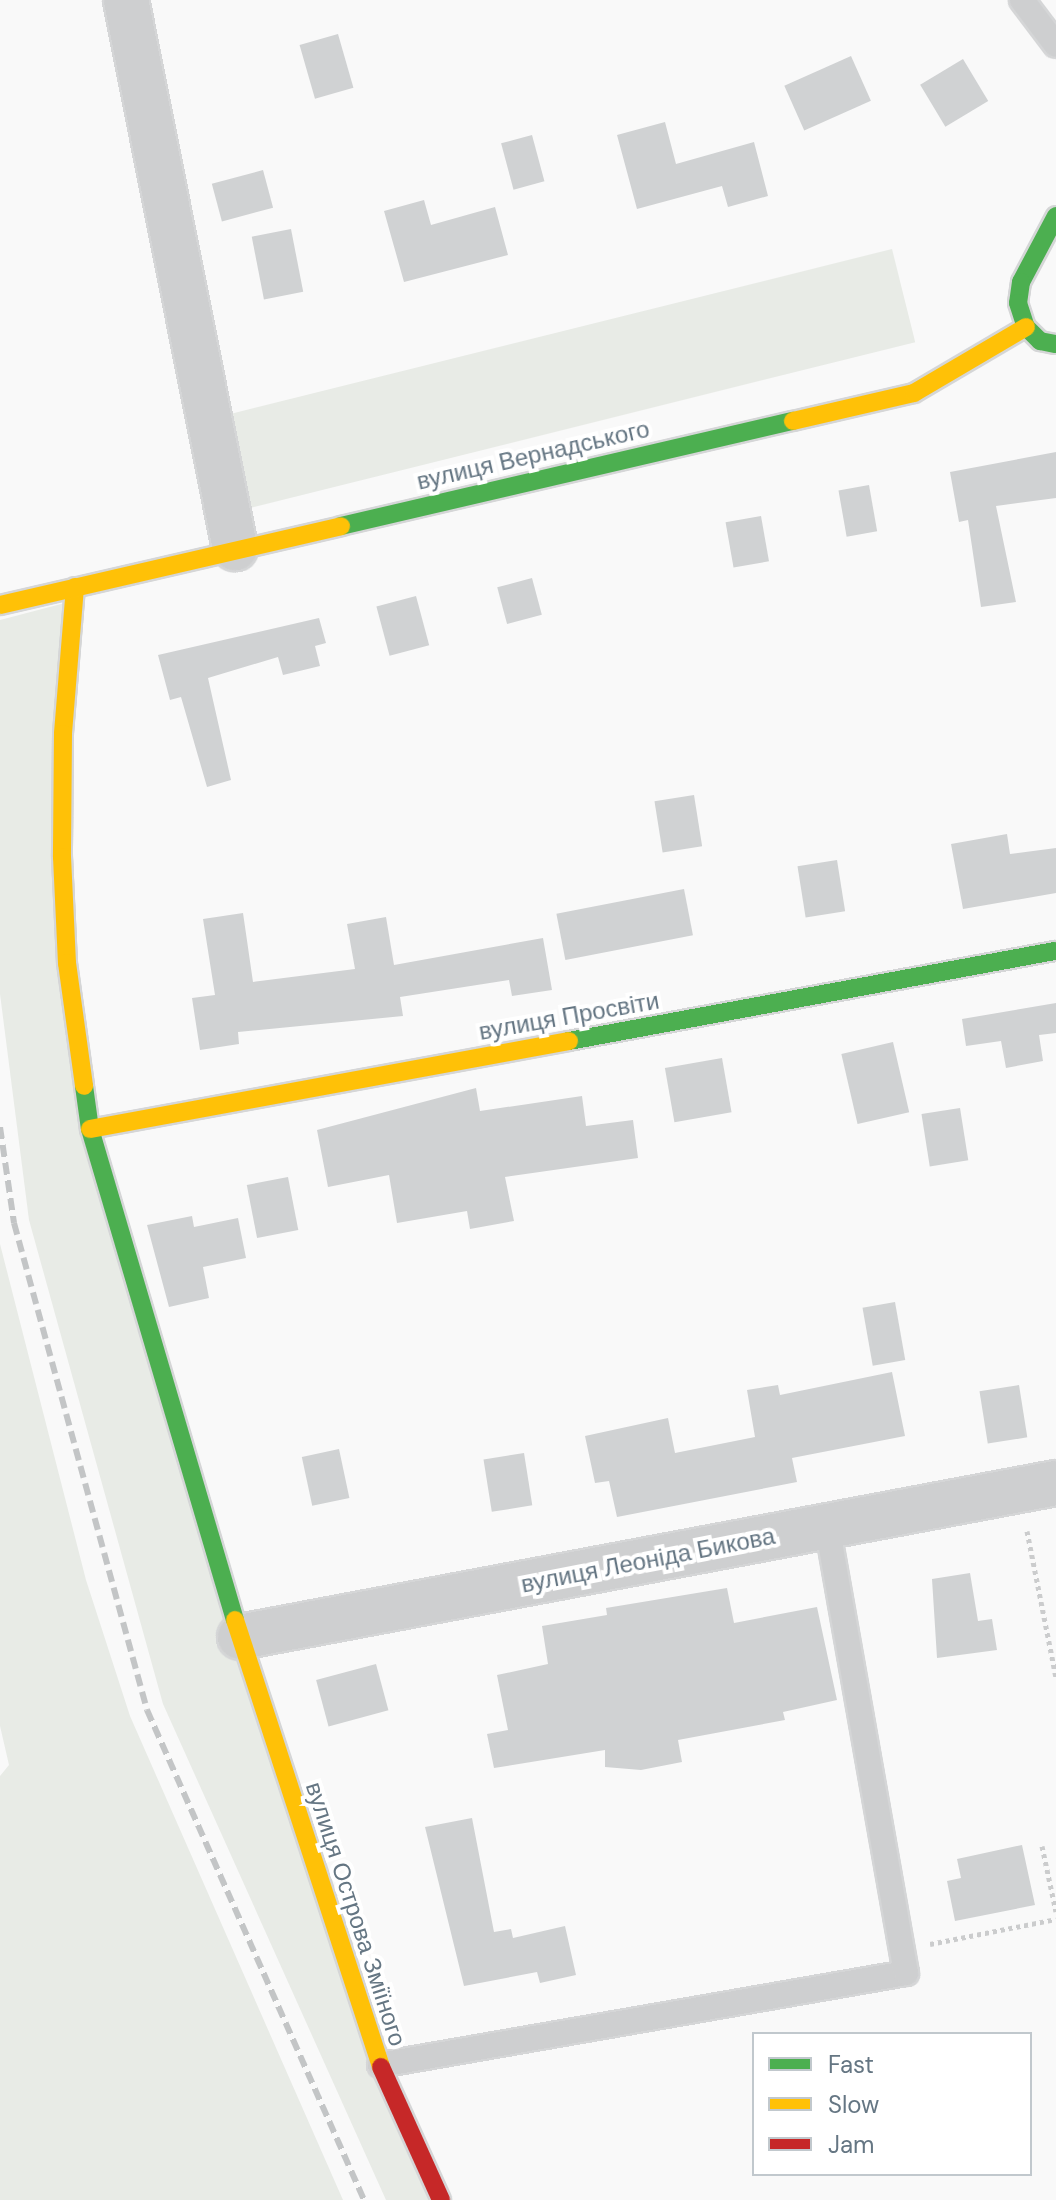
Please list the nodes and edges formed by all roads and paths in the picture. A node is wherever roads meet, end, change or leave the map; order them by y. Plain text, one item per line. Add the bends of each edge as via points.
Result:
1 (126, 0) edge
2 (1022, 0) edge
3 (1056, 45) edge
4 (1056, 216) edge
5 (1026, 327) junction
6 (1056, 344) edge
7 (235, 548) junction
8 (75, 587) junction
9 (0, 605) edge
10 (1056, 951) edge
11 (90, 1129) junction
12 (1037, 1487) edge
13 (827, 1527) junction
14 (240, 1637) junction
15 (1056, 1677) edge
16 (1042, 1846) dead end
17 (1056, 1912) edge
18 (1056, 1919) edge
19 (902, 1950) junction
20 (380, 2065) junction
21 (441, 2200) edge

1 - 7 street
2 - 3 lane
4 - 5 street via 1021,282 1018,303
5 - 6 street via 1040,341
5 - 7 street, вулиця Вернадського via 914,393
7 - 8 street, вулиця Вернадського
8 - 9 street, вулиця Вернадського
8 - 11 street, вулиця Острова Зміїного via 63,734 62,857 67,963
10 - 11 street, вулиця Просвіти
11 - 14 street, вулиця Острова Зміїного
12 - 13 street, вулиця Леоніда Бикова
12 - 15 path
13 - 14 street, вулиця Леоніда Бикова
13 - 19 lane
14 - 20 street, вулиця Острова Зміїного
16 - 17 path
18 - 19 path
19 - 20 lane via 906,1973
20 - 21 street, вулиця Острова Зміїного

